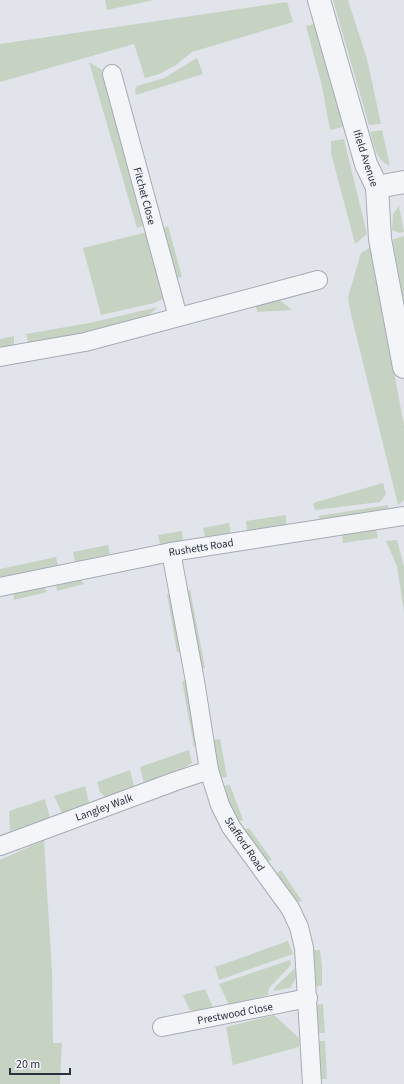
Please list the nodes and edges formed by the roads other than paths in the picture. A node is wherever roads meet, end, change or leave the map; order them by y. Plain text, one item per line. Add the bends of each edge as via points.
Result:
1 (319, 0) edge
2 (112, 74) dead end
3 (404, 182) edge
4 (377, 187) junction
5 (318, 280) dead end
6 (178, 317) junction
7 (0, 357) edge
8 (404, 366) edge
9 (404, 516) edge
10 (171, 552) junction
11 (0, 587) edge
12 (209, 770) junction
13 (0, 846) edge
14 (308, 998) junction
15 (162, 1027) dead end
16 (312, 1084) edge

1 - 4 street, Ifield Avenue via 366,164
2 - 6 street, Fitchet Close
3 - 4 street
4 - 8 street, Ifield Avenue via 380,239
5 - 6 street
6 - 7 street via 85,342
9 - 10 street, Rushetts Road
10 - 11 street, Rushetts Road
10 - 12 street, Stafford Road via 196,681
12 - 13 street, Langley Walk
12 - 14 street, Stafford Road via 220,805 231,827 290,908 299,927 304,948
14 - 15 street, Prestwood Close
14 - 16 street, Stafford Road

